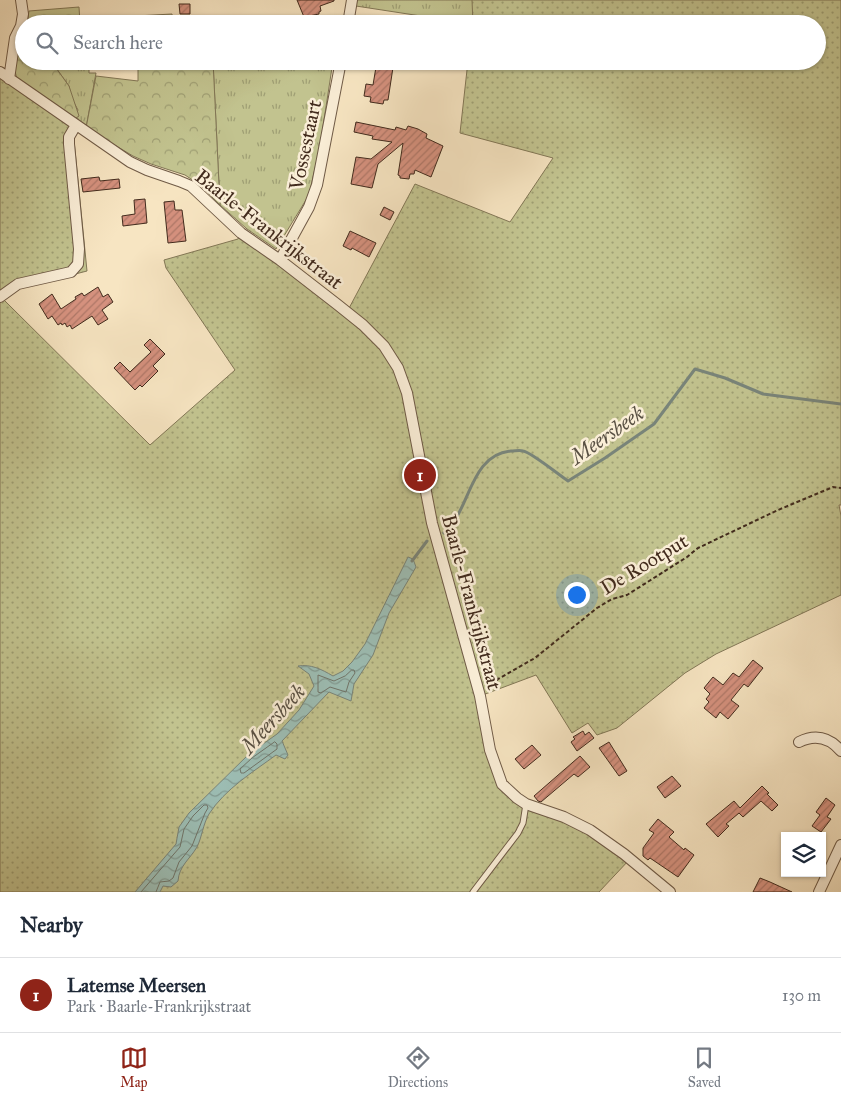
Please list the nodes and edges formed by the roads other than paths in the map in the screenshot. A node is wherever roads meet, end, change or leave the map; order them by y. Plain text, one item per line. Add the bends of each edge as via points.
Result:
1 (21, 0) edge
2 (352, 0) edge
3 (22, 15) edge
4 (350, 15) edge
5 (15, 38) edge
6 (338, 70) edge
7 (0, 72) edge
8 (9, 79) junction
9 (76, 125) junction
10 (280, 260) junction
11 (0, 297) edge
12 (799, 742) dead end
13 (841, 751) edge
14 (526, 804) junction
15 (841, 845) edge
16 (473, 892) edge
17 (670, 892) edge
18 (819, 892) edge

1 - 3 street
2 - 4 street
5 - 8 street
6 - 10 street, Vossestaart via 317,185 309,207
7 - 8 street, Baarle-Frankrijkstraat
8 - 9 street, Baarle-Frankrijkstraat
9 - 10 street, Baarle-Frankrijkstraat via 130,162 191,186 241,233
9 - 11 street via 69,144 78,264 66,274 18,284
10 - 14 street, Baarle-Frankrijkstraat via 363,325 384,346 398,368 410,406 436,537 480,696 490,750 502,784
12 - 13 street via 817,736
14 - 16 lane via 518,833
14 - 17 street, Baarle-Frankrijkstraat via 590,830
15 - 18 street

